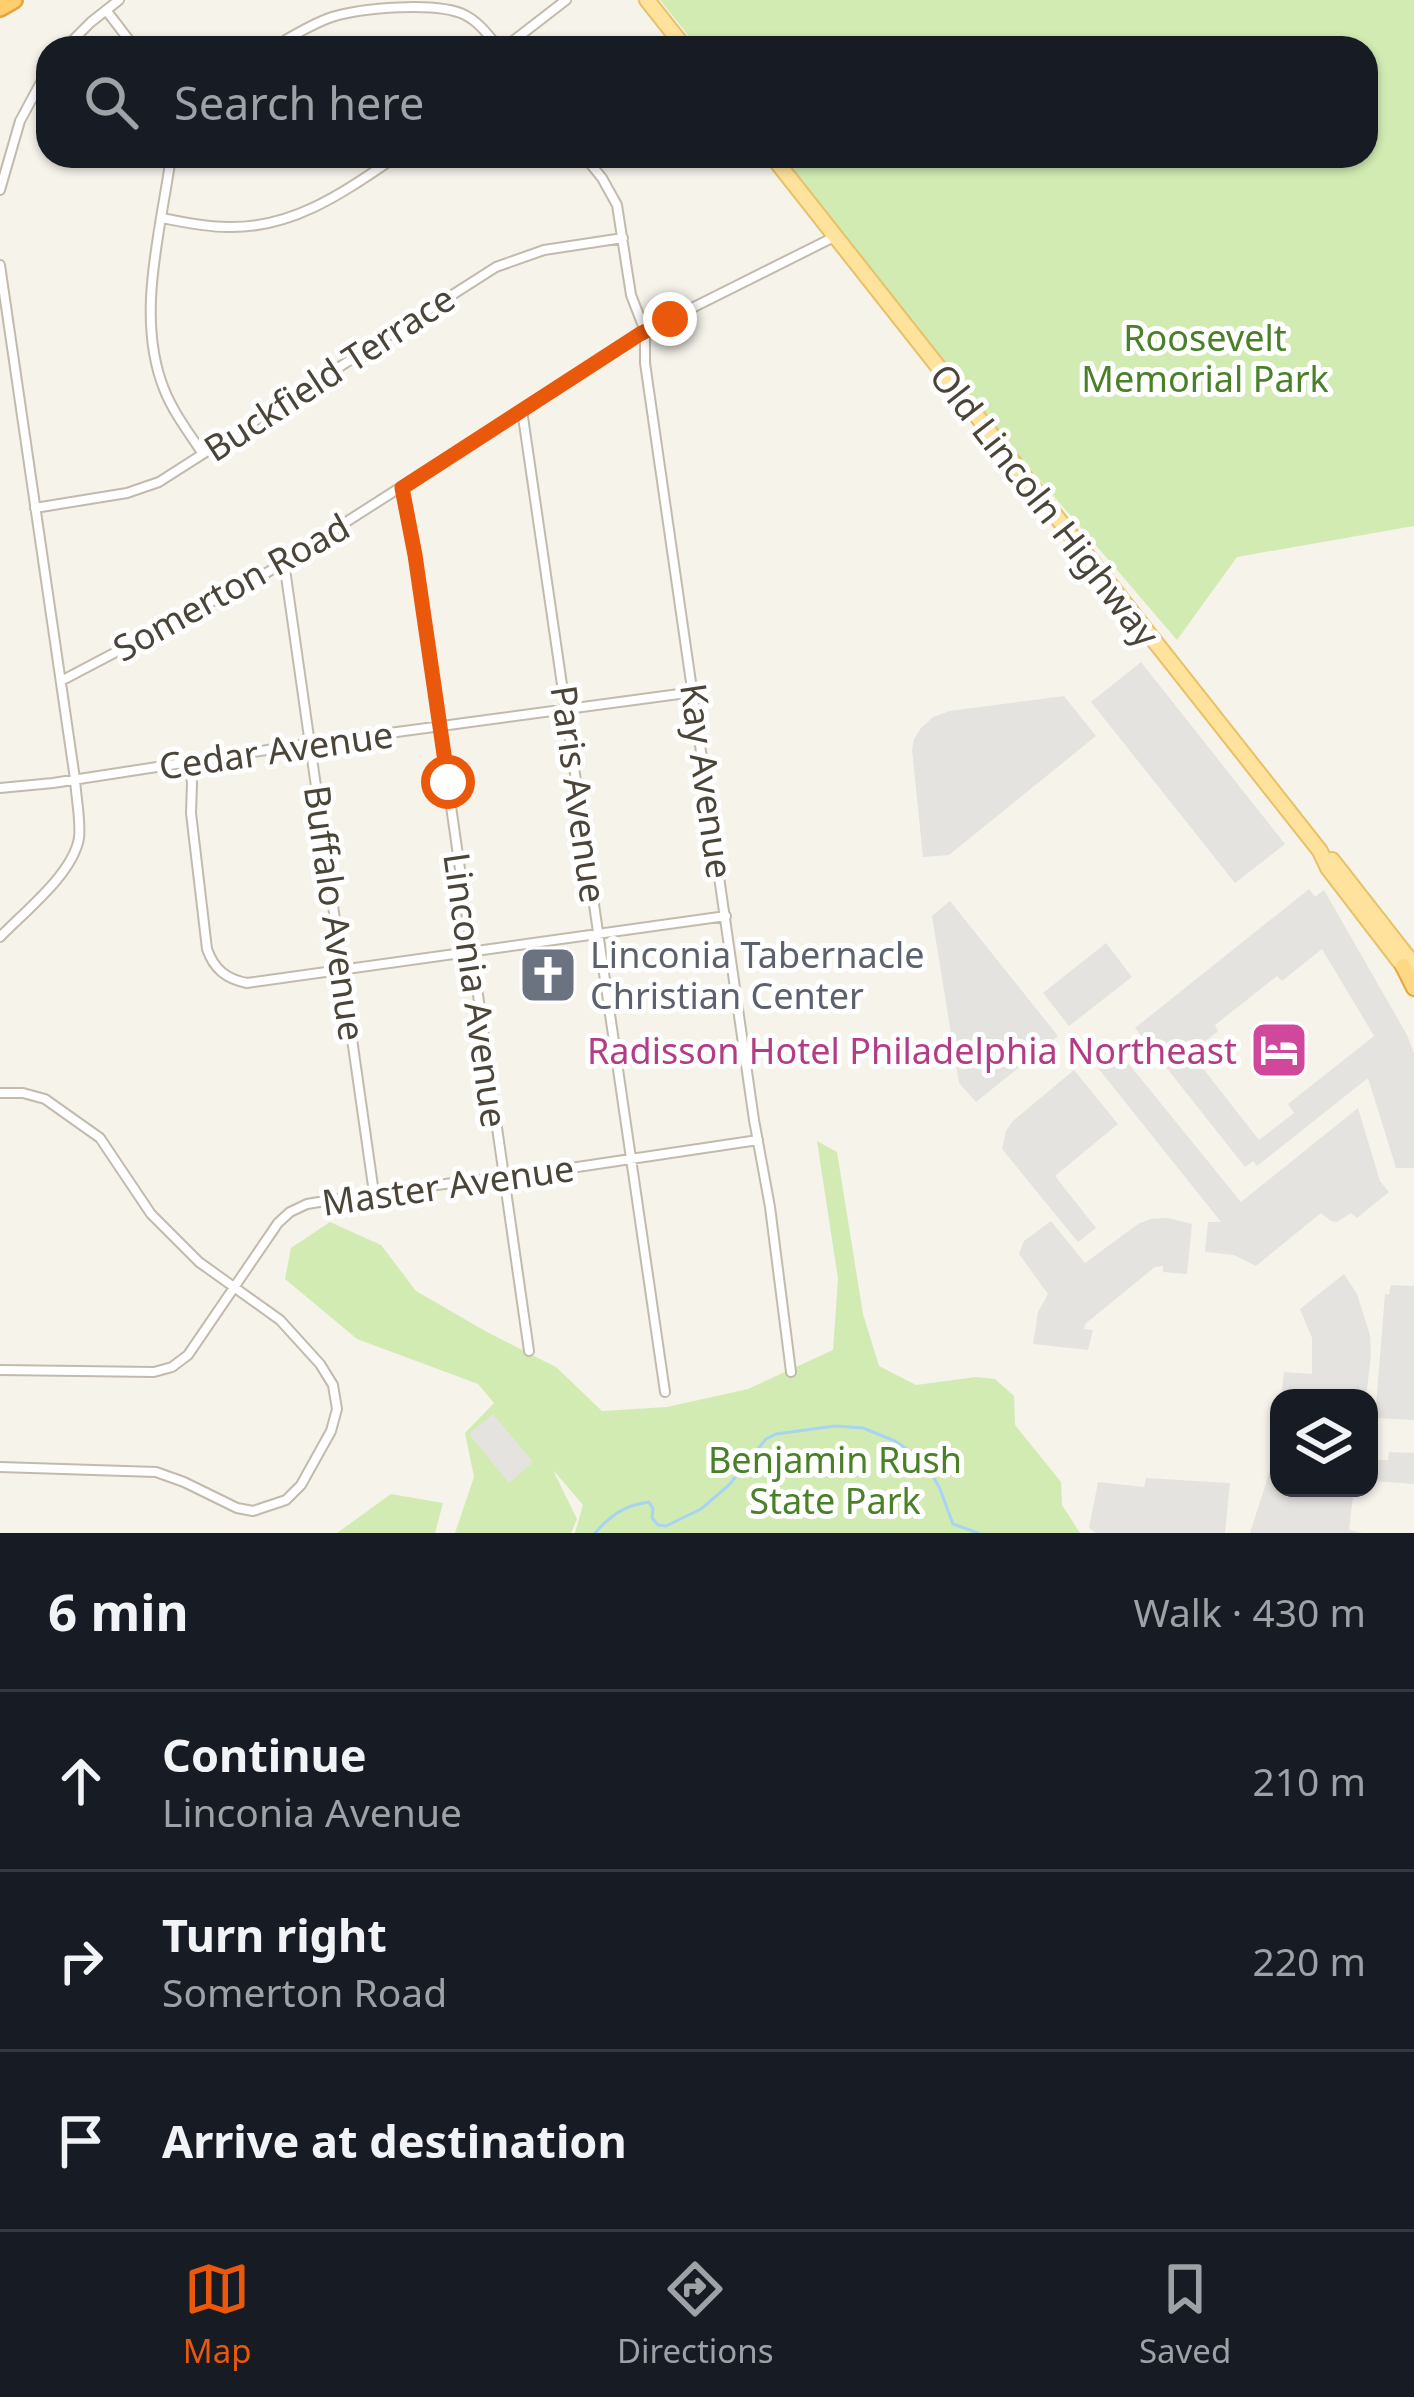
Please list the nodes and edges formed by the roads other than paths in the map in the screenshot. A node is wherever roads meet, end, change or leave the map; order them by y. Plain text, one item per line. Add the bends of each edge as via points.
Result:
1 (14, 0) edge
2 (119, 0) edge
3 (566, 0) edge
4 (647, 0) edge
5 (0, 8) edge
6 (106, 10) junction
7 (78, 36) edge
8 (126, 36) edge
9 (296, 36) edge
10 (489, 36) edge
11 (517, 36) edge
12 (676, 36) edge
13 (36, 91) edge
14 (169, 168) edge
15 (378, 168) edge
16 (593, 168) edge
17 (781, 168) edge
18 (0, 190) edge
19 (162, 218) junction
20 (834, 237) junction
21 (622, 238) junction
22 (0, 265) edge
23 (645, 331) junction
24 (521, 410) junction
25 (203, 454) junction
26 (402, 488) junction
27 (35, 508) junction
28 (284, 562) junction
29 (61, 681) junction
30 (694, 692) junction
31 (566, 708) junction
32 (438, 726) junction
33 (310, 744) junction
34 (189, 762) junction
35 (75, 779) junction
36 (0, 788) edge
37 (726, 916) junction
38 (599, 933) junction
39 (0, 937) edge
40 (470, 952) junction
41 (1408, 966) edge
42 (343, 971) junction
43 (1414, 985) edge
44 (0, 1093) edge
45 (758, 1140) junction
46 (631, 1158) junction
47 (504, 1177) junction
48 (374, 1192) junction
49 (236, 1288) junction
50 (529, 1351) dead end
51 (0, 1370) edge
52 (791, 1372) dead end
53 (665, 1392) dead end
54 (0, 1467) edge

1 - 5 highway
2 - 6 street
3 - 11 street
4 - 12 main road
6 - 7 street
6 - 8 street
9 - 10 street via 333,17 413,8 467,16
13 - 18 street
14 - 19 street
15 - 19 street via 287,220 230,227
16 - 21 street, Kay Avenue via 613,195
17 - 20 main road, Old Lincoln Highway
19 - 25 street via 154,348 165,392
20 - 23 street, Somerton Road
20 - 41 main road, Old Lincoln Highway
21 - 23 street, Kay Avenue
21 - 25 street, Buckfield Terrace via 506,262
22 - 27 street
23 - 24 street, Somerton Road
23 - 30 street, Kay Avenue
24 - 26 street, Somerton Road
24 - 31 street, Paris Avenue
25 - 27 street, Buckfield Terrace via 150,486
26 - 28 street, Somerton Road
26 - 32 street, Linconia Avenue
27 - 29 street
28 - 29 street, Somerton Road
28 - 33 street, Buffalo Avenue
29 - 35 street
30 - 31 street, Cedar Avenue
30 - 37 street, Kay Avenue
31 - 32 street, Cedar Avenue
31 - 38 street, Paris Avenue
32 - 33 street, Cedar Avenue
32 - 40 street, Linconia Avenue
33 - 34 street, Cedar Avenue
33 - 42 street, Buffalo Avenue
34 - 35 street, Cedar Avenue
34 - 42 street via 212,963 248,983
35 - 36 street, Cedar Avenue
35 - 39 street via 74,854
37 - 38 street
37 - 45 street, Kay Avenue
38 - 40 street
38 - 46 street, Paris Avenue
40 - 42 street
40 - 47 street, Linconia Avenue
41 - 43 highway
42 - 48 street, Buffalo Avenue
44 - 49 street via 45,1099 100,1138 151,1214
45 - 46 street, Master Avenue
45 - 52 street, Kay Avenue
46 - 47 street, Master Avenue
46 - 53 street, Paris Avenue
47 - 48 street, Master Avenue
47 - 50 street, Linconia Avenue
48 - 49 street, Master Avenue via 290,1213
49 - 51 street, Master Avenue via 172,1367
49 - 54 street via 280,1319 333,1385 332,1431 286,1500 253,1511 156,1472

